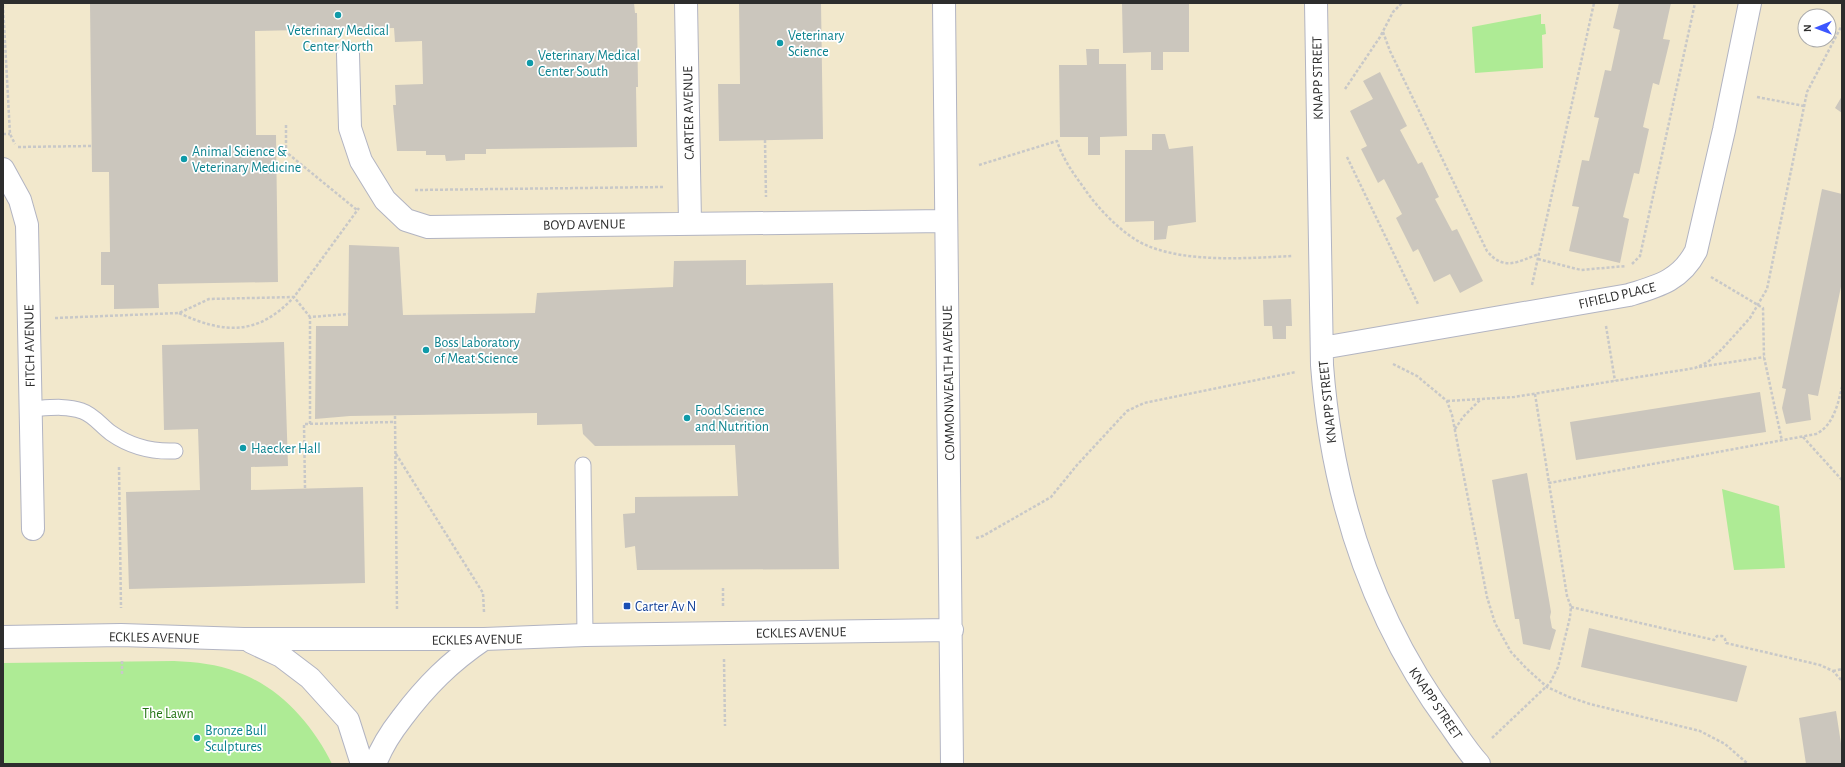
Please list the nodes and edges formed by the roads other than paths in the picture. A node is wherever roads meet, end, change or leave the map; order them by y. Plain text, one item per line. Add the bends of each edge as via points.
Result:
1 (686, 3) edge
2 (944, 3) edge
3 (1316, 3) edge
4 (1750, 3) edge
5 (348, 54) dead end
6 (3, 169) edge
7 (946, 221) junction
8 (690, 223) junction
9 (1322, 348) junction
10 (30, 409) junction
11 (175, 451) dead end
12 (583, 465) dead end
13 (33, 529) dead end
14 (952, 630) junction
15 (585, 635) junction
16 (3, 637) edge
17 (244, 639) junction
18 (484, 640) junction
19 (362, 764) edge
20 (375, 764) edge
21 (952, 764) edge
22 (1479, 764) edge

1 - 8 street, CARTER AVENUE
2 - 7 street, COMMONWEALTH AVENUE
3 - 9 street, KNAPP STREET
4 - 9 street, FIFIELD PLACE via 1696,251 1689,264 1667,282 1629,295
5 - 8 street, BOYD AVENUE via 350,128 361,161 385,200 406,220 428,227
6 - 10 street, FITCH AVENUE via 20,200 27,224
7 - 8 street, BOYD AVENUE
7 - 14 street, COMMONWEALTH AVENUE
9 - 22 street, KNAPP STREET via 1325,409 1338,480 1365,570 1390,626 1419,679 1434,704
10 - 11 lane via 70,408 83,411 111,433 143,449 157,452
10 - 13 street, FITCH AVENUE
12 - 15 lane
14 - 15 street, ECKLES AVENUE
14 - 21 street, COMMONWEALTH AVENUE
15 - 18 street, ECKLES AVENUE
16 - 17 street, ECKLES AVENUE via 121,635
17 - 18 street, ECKLES AVENUE
17 - 19 street via 281,656 310,678 348,720
18 - 20 street via 460,655 434,678 394,729

